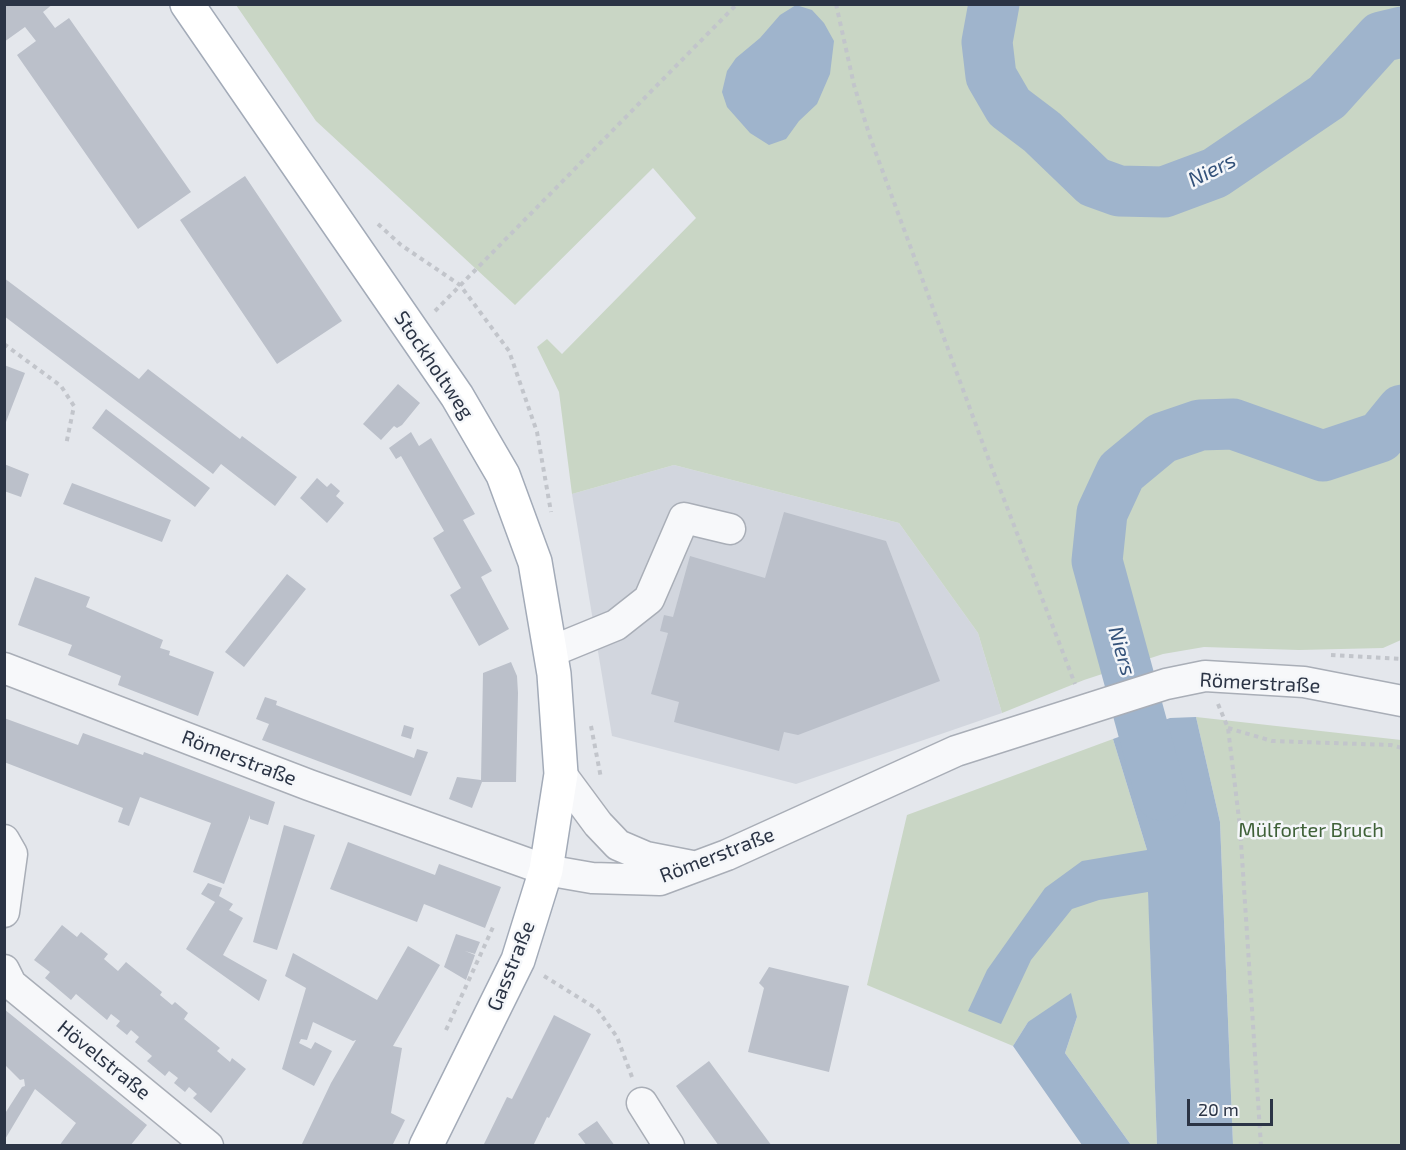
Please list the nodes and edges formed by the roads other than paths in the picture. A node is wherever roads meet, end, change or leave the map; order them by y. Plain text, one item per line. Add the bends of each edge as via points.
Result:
1 (187, 4) edge
2 (730, 529) dead end
3 (550, 652) junction
4 (4, 668) edge
5 (1401, 701) edge
6 (561, 774) junction
7 (4, 840) edge
8 (695, 867) junction
9 (546, 870) junction
10 (4, 912) edge
11 (4, 970) edge
12 (642, 1103) road end
13 (208, 1146) edge
14 (426, 1146) edge
15 (669, 1146) edge

1 - 3 main road, Stockholtweg via 457,396 503,474 536,562
2 - 3 street via 684,518 649,599 616,625
3 - 6 main road, Stockholtweg
4 - 9 street, Römerstraße via 309,785
5 - 8 street, Römerstraße via 1304,682 1205,676 1086,698
6 - 8 street via 618,845 646,857
6 - 9 main road, Gasstraße
7 - 10 street via 12,854
8 - 9 street, Römerstraße via 660,880 592,878
9 - 14 main road, Gasstraße via 518,960
11 - 13 street, Hövelstraße via 11,984
12 - 15 street

